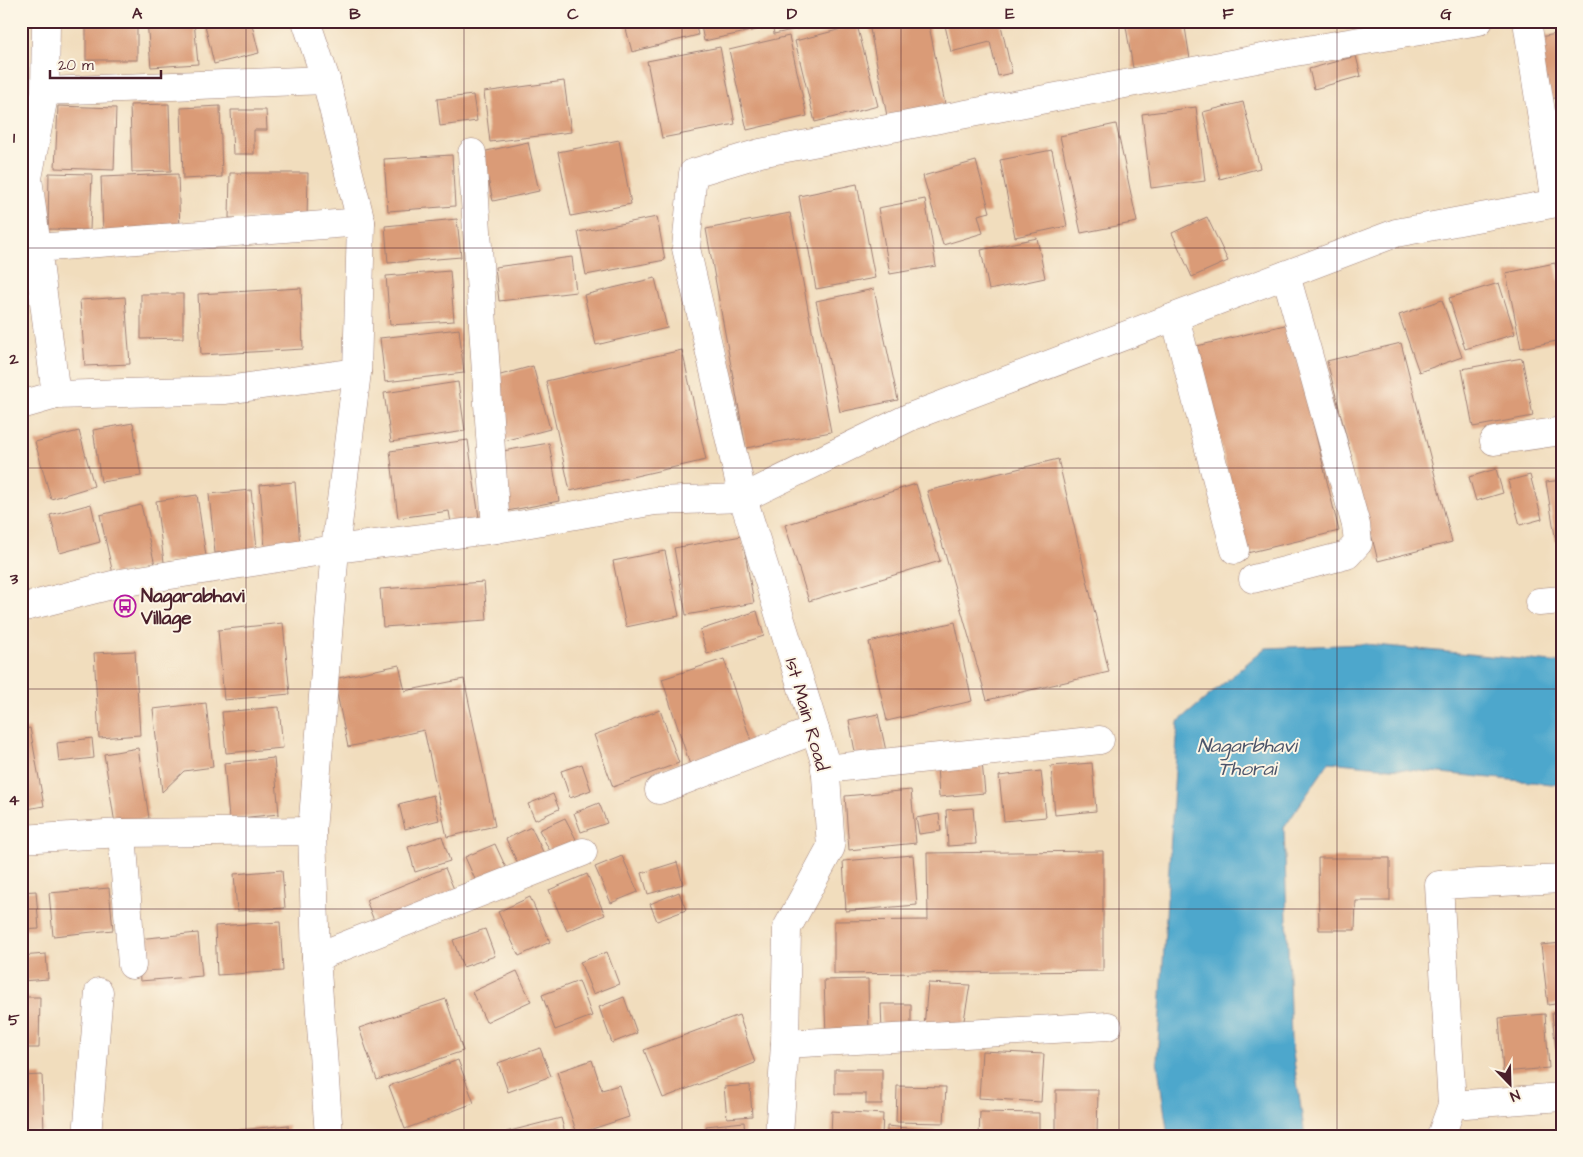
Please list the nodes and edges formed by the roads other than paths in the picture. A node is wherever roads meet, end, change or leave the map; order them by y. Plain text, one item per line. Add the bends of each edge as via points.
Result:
1 (46, 21) edge
2 (306, 21) edge
3 (1479, 21) edge
4 (1527, 21) edge
5 (326, 80) junction
6 (46, 91) junction
7 (472, 153) dead end
8 (25, 179) edge
9 (1559, 202) edge
10 (361, 222) junction
11 (37, 248) junction
12 (1286, 275) junction
13 (1175, 317) junction
14 (357, 372) junction
15 (56, 396) junction
16 (21, 405) edge
17 (1562, 431) edge
18 (1494, 441) dead end
19 (743, 498) junction
20 (496, 529) junction
21 (335, 549) junction
22 (1235, 550) dead end
23 (1253, 579) dead end
24 (21, 608) edge
25 (815, 730) junction
26 (1100, 740) dead end
27 (825, 769) junction
28 (659, 790) dead end
29 (312, 831) junction
30 (122, 833) junction
31 (21, 839) edge
32 (583, 852) dead end
33 (1562, 879) edge
34 (316, 958) junction
35 (132, 966) dead end
36 (99, 992) dead end
37 (1108, 1026) dead end
38 (786, 1044) junction
39 (1562, 1096) edge
40 (1452, 1105) junction
41 (87, 1136) edge
42 (329, 1136) edge
43 (779, 1136) edge
44 (1441, 1136) edge

1 - 6 street
2 - 5 street
3 - 19 street, 1st Main Road via 1289,52 760,153 693,172 686,248
4 - 9 street
5 - 6 street
5 - 10 street
6 - 8 street
7 - 20 street
8 - 11 street
9 - 12 street via 1396,233
10 - 11 street
10 - 14 street
11 - 15 street
12 - 13 street
12 - 23 street via 1356,525 1358,543 1347,555
13 - 19 street via 910,418
13 - 22 street
14 - 15 street via 226,390
14 - 21 street
15 - 16 street
17 - 18 street
19 - 20 street via 655,501
19 - 25 street, 1st Main Road
20 - 21 street
21 - 24 street via 120,583
21 - 29 street
25 - 27 street, 1st Main Road
25 - 28 street
26 - 27 street
27 - 38 street, 1st Main Road via 831,847 788,928
29 - 30 street
29 - 34 street
30 - 31 street
30 - 35 street
32 - 34 street
33 - 40 street via 1438,885
34 - 42 street
36 - 41 street
37 - 38 street
38 - 43 street, 1st Main Road
39 - 40 street
40 - 44 street

